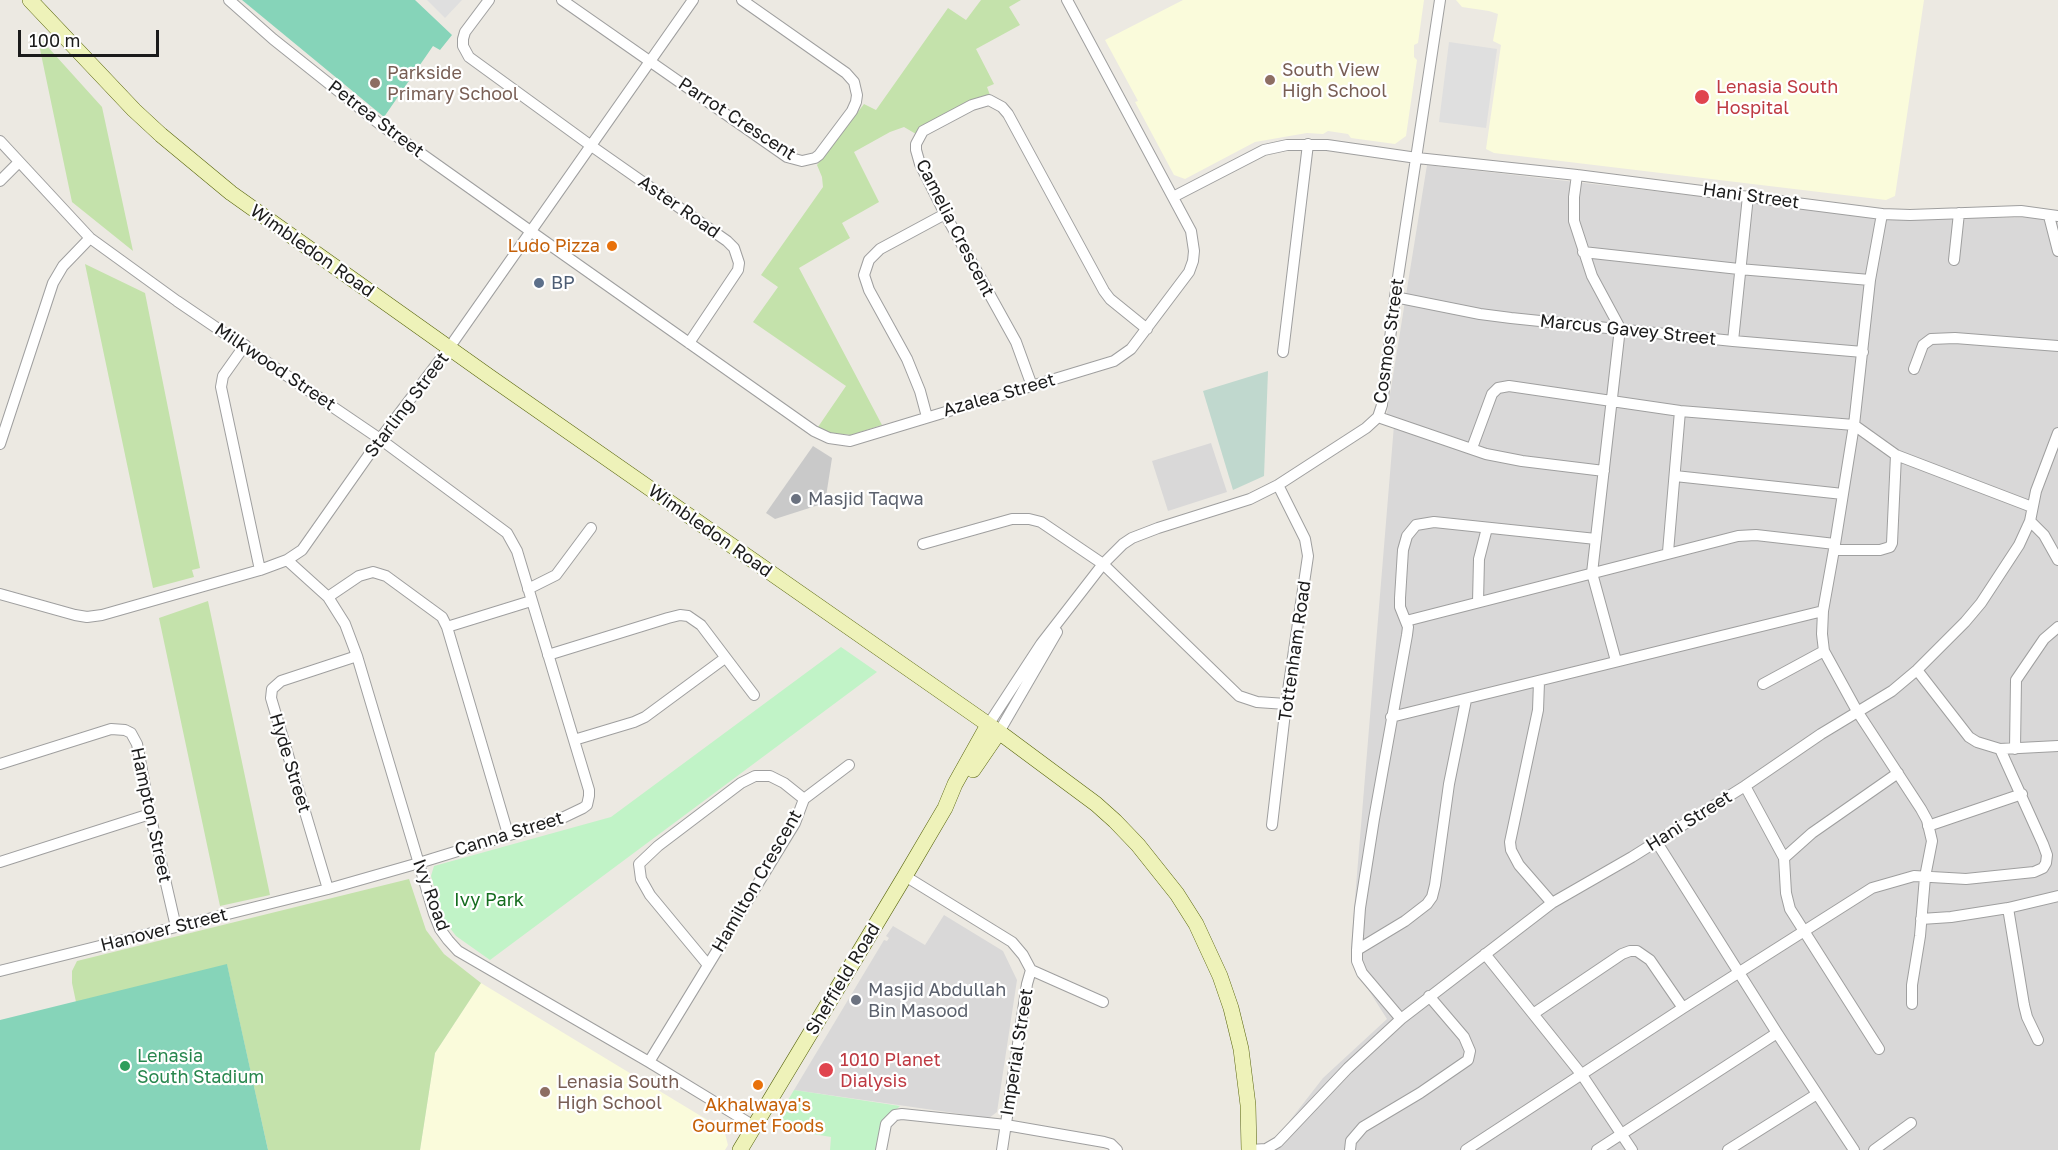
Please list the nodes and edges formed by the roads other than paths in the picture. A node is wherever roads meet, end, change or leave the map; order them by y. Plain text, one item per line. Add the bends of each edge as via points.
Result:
1 (30, 0) edge
2 (229, 0) edge
3 (489, 0) edge
4 (562, 0) edge
5 (693, 0) edge
6 (742, 0) edge
7 (1066, 0) edge
8 (1440, 0) edge
9 (650, 62) junction
10 (0, 141) edge
11 (1308, 144) junction
12 (590, 145) junction
13 (1417, 158) junction
14 (19, 162) junction
15 (1577, 175) junction
16 (0, 181) edge
17 (1748, 196) junction
18 (1173, 197) junction
19 (1959, 213) junction
20 (945, 214) junction
21 (1882, 214) junction
22 (2054, 216) edge
23 (530, 231) junction
24 (90, 238) junction
25 (2058, 251) edge
26 (1583, 252) junction
27 (1954, 260) dead end
28 (1739, 269) junction
29 (1870, 280) junction
30 (1395, 297) junction
31 (1620, 328) junction
32 (1147, 329) junction
33 (1733, 341) junction
34 (689, 343) junction
35 (245, 345) junction
36 (2058, 346) edge
37 (449, 348) junction
38 (1283, 352) dead end
39 (1863, 352) junction
40 (1914, 369) dead end
41 (1032, 386) junction
42 (1612, 402) junction
43 (1680, 411) junction
44 (927, 417) junction
45 (1378, 417) junction
46 (1854, 425) junction
47 (2057, 438) edge
48 (380, 439) junction
49 (0, 444) edge
50 (1472, 448) junction
51 (1896, 455) junction
52 (1604, 471) junction
53 (1675, 476) junction
54 (1278, 485) junction
55 (1843, 494) junction
56 (2032, 507) junction
57 (2030, 521) junction
58 (591, 528) dead end
59 (1487, 528) junction
60 (1596, 538) junction
61 (923, 544) dead end
62 (1835, 547) junction
63 (1668, 552) junction
64 (286, 560) junction
65 (2058, 560) edge
66 (1103, 564) junction
67 (260, 570) junction
68 (1592, 573) junction
69 (0, 594) edge
70 (529, 595) junction
71 (328, 597) junction
72 (1478, 602) junction
73 (1823, 611) junction
74 (1406, 621) junction
75 (447, 627) junction
76 (2058, 627) edge
77 (1824, 651) junction
78 (548, 655) junction
79 (357, 656) junction
80 (725, 658) junction
81 (1616, 661) junction
82 (1917, 670) junction
83 (1539, 682) junction
84 (1762, 684) dead end
85 (754, 695) dead end
86 (1466, 700) junction
87 (1286, 704) junction
88 (1857, 711) junction
89 (1391, 717) junction
90 (993, 729) junction
91 (574, 740) junction
92 (2057, 748) edge
93 (2000, 749) junction
94 (2015, 749) junction
95 (0, 764) edge
96 (849, 765) dead end
97 (1898, 773) junction
98 (1745, 786) junction
99 (2022, 794) junction
100 (804, 799) junction
101 (150, 814) junction
102 (1272, 825) dead end
103 (1928, 826) junction
104 (508, 834) junction
105 (1656, 841) junction
106 (1784, 858) junction
107 (0, 862) edge
108 (419, 863) junction
109 (905, 876) junction
110 (1925, 877) junction
111 (328, 890) junction
112 (2058, 896) edge
113 (1552, 903) junction
114 (2008, 908) junction
115 (1921, 919) junction
116 (176, 927) junction
117 (1804, 933) junction
118 (1357, 951) junction
119 (1485, 954) junction
120 (708, 965) junction
121 (1031, 969) junction
122 (0, 971) edge
123 (1740, 972) junction
124 (1429, 996) junction
125 (1103, 1002) dead end
126 (1912, 1004) dead end
127 (1683, 1008) junction
128 (1533, 1014) junction
129 (1401, 1019) junction
130 (1778, 1034) junction
131 (2038, 1040) dead end
132 (1879, 1049) dead end
133 (649, 1062) junction
134 (1582, 1075) junction
135 (1816, 1094) junction
136 (1911, 1123) dead end
137 (1006, 1125) junction
138 (754, 1126) junction
139 (1622, 1134) junction
140 (740, 1150) edge
141 (881, 1150) edge
142 (1002, 1150) edge
143 (1117, 1150) edge
144 (1250, 1150) edge
145 (1350, 1150) edge
146 (1466, 1150) edge
147 (1597, 1150) edge
148 (1632, 1150) edge
149 (1728, 1150) edge
150 (1854, 1150) edge
151 (1874, 1150) edge

1 - 37 street, Wimbledon Road via 114,90 189,159
2 - 23 street, Petrea Street via 381,125
3 - 12 street, Aster Road via 465,32 465,52
4 - 9 street
5 - 9 street, Starling Street
6 - 9 street, Parrot Crescent via 854,82 857,95 852,111 819,155 802,161 787,157
7 - 18 street, Azalea Street
8 - 13 street, Cosmos Street
9 - 12 street, Starling Street
10 - 14 street, Milkwood Street
11 - 13 street, Hani Street
11 - 18 street, Hani Street via 1264,150
11 - 38 street
12 - 23 street, Starling Street
12 - 34 street, Aster Road via 734,248 738,270
13 - 15 street, Hani Street
13 - 30 street, Cosmos Street
14 - 16 street
14 - 24 street, Milkwood Street
15 - 17 street, Hani Street
15 - 26 street via 1574,221
17 - 21 street, Hani Street
17 - 28 street
18 - 32 street, Azalea Street via 1191,231 1193,261
19 - 21 street, Hani Street
19 - 22 street, Hani Street via 2021,211
19 - 27 street
20 - 32 street, Camelia Crescent via 920,164 918,138 932,126 989,100 1008,114 1104,291
20 - 41 street, Camelia Crescent via 1016,342
20 - 44 street via 880,249 869,260 864,275 907,359
21 - 29 street
22 - 25 street, Hani Street
23 - 34 street, Azalea Street
23 - 37 street, Starling Street
24 - 35 street, Milkwood Street
24 - 49 street via 63,266 53,283
26 - 28 street
26 - 31 street
28 - 29 street
28 - 33 street
29 - 39 street
30 - 31 street, Marcus Gavey Street via 1480,314
30 - 45 street, Cosmos Street
31 - 33 street, Marcus Gavey Street
31 - 42 street
32 - 41 street, Azalea Street via 1131,349 1114,361
33 - 39 street, Marcus Gavey Street
34 - 44 street, Azalea Street via 829,438 850,441
35 - 48 street, Milkwood Street
35 - 67 street via 223,376 221,387
36 - 40 street via 1931,339 1923,345
37 - 48 street, Starling Street
37 - 90 street, Wimbledon Road
39 - 46 street
41 - 44 street, Azalea Street
42 - 43 street
42 - 50 street via 1503,386 1492,394
42 - 52 street
43 - 46 street
43 - 53 street
45 - 50 street
45 - 54 street, Cosmos Street
46 - 51 street
46 - 55 street
47 - 56 street, Hani Street
48 - 64 street, Starling Street via 309,542
48 - 70 street, Milkwood Street via 507,533
50 - 52 street via 1522,461
51 - 56 street
51 - 62 street via 1890,547
52 - 60 street
53 - 55 street
53 - 63 street
54 - 66 street, Cosmos Street via 1250,499 1132,538
54 - 87 street, Tottenham Road via 1308,547
55 - 62 street
56 - 57 street, Hani Street
57 - 65 street
57 - 82 street, Hani Street via 1981,603
58 - 70 street via 556,575
59 - 60 street
59 - 72 street via 1479,559
59 - 74 street via 1434,522 1410,530 1403,550 1400,598
60 - 68 street
61 - 66 street via 1012,519 1029,519 1041,522
62 - 63 street via 1747,535
62 - 73 street
63 - 68 street
64 - 67 street, Starling Street
64 - 71 street, Ivy Road
66 - 87 street via 1239,696
66 - 90 street, Cosmos Street via 1041,644
67 - 69 street, Starling Street via 87,617
68 - 72 street
68 - 81 street
70 - 75 street
70 - 78 street, Canna Street
71 - 75 street via 358,576 380,573 436,611
71 - 79 street, Ivy Road via 345,624
72 - 74 street
73 - 77 street
73 - 81 street
74 - 89 street via 1406,645
75 - 104 street
76 - 94 street via 2044,639 2016,680
77 - 84 street
77 - 88 street
78 - 80 street via 680,615 694,618
78 - 91 street, Canna Street
79 - 108 street, Ivy Road
79 - 111 street, Hyde Street via 281,681 272,689 271,698
80 - 85 street
80 - 91 street via 645,717
81 - 83 street
82 - 88 street, Hani Street via 1892,691
82 - 93 street via 1969,737
83 - 86 street
83 - 113 street via 1534,730 1510,842 1519,866
86 - 89 street
86 - 118 street via 1432,897 1405,921
87 - 102 street, Tottenham Road
88 - 97 street
88 - 98 street, Hani Street
89 - 118 street via 1360,908
90 - 109 street, Sheffield Road via 955,784
90 - 144 street, Wimbledon Road via 1115,821 1159,870 1196,924 1220,976 1237,1032
91 - 104 street, Canna Street via 589,790 586,805 558,820
92 - 94 street
93 - 94 street
93 - 99 street
95 - 101 street, Hampton Street via 111,729 125,730 137,744
96 - 100 street
97 - 103 street
97 - 106 street via 1812,833
98 - 105 street, Hani Street
98 - 106 street
99 - 103 street
99 - 110 street via 2045,849 2043,868 1966,879
100 - 120 street, Hamilton Crescent via 795,823
100 - 120 street, Hamilton Crescent via 770,776 755,776 639,864 641,879 650,895
101 - 107 street
101 - 116 street, Hampton Street
103 - 110 street via 1932,851
104 - 108 street, Canna Street
105 - 113 street, Hani Street
105 - 123 street
106 - 117 street via 1787,902
108 - 111 street, Canna Street
108 - 133 street, Ivy Road via 440,929 458,951
109 - 121 street, Imperial Street via 1012,942
109 - 138 street, Sheffield Road
110 - 115 street
110 - 117 street via 1903,878 1872,888
111 - 116 street, Hanover Street
112 - 114 street
113 - 119 street, Hani Street
114 - 115 street
114 - 131 street via 2024,1005
115 - 126 street
116 - 122 street, Hanover Street
117 - 123 street
117 - 132 street
118 - 129 street via 1362,973
119 - 124 street, Hani Street
119 - 128 street
120 - 133 street, Hamilton Crescent
121 - 125 street
121 - 137 street, Imperial Street
123 - 127 street
123 - 130 street
124 - 129 street, Hani Street
124 - 145 street via 1464,1037 1470,1050 1468,1060 1364,1127 1351,1141
127 - 128 street via 1650,960 1630,951
127 - 134 street
128 - 134 street
129 - 144 street, Hani Street via 1278,1142 1266,1149
130 - 135 street
130 - 139 street
133 - 138 street, Ivy Road
134 - 139 street
134 - 146 street
135 - 149 street
135 - 150 street
136 - 151 street
137 - 141 street via 895,1115 886,1124
137 - 142 street, Imperial Street
137 - 143 street via 1104,1142
138 - 140 street, Sheffield Road
139 - 147 street
139 - 148 street

